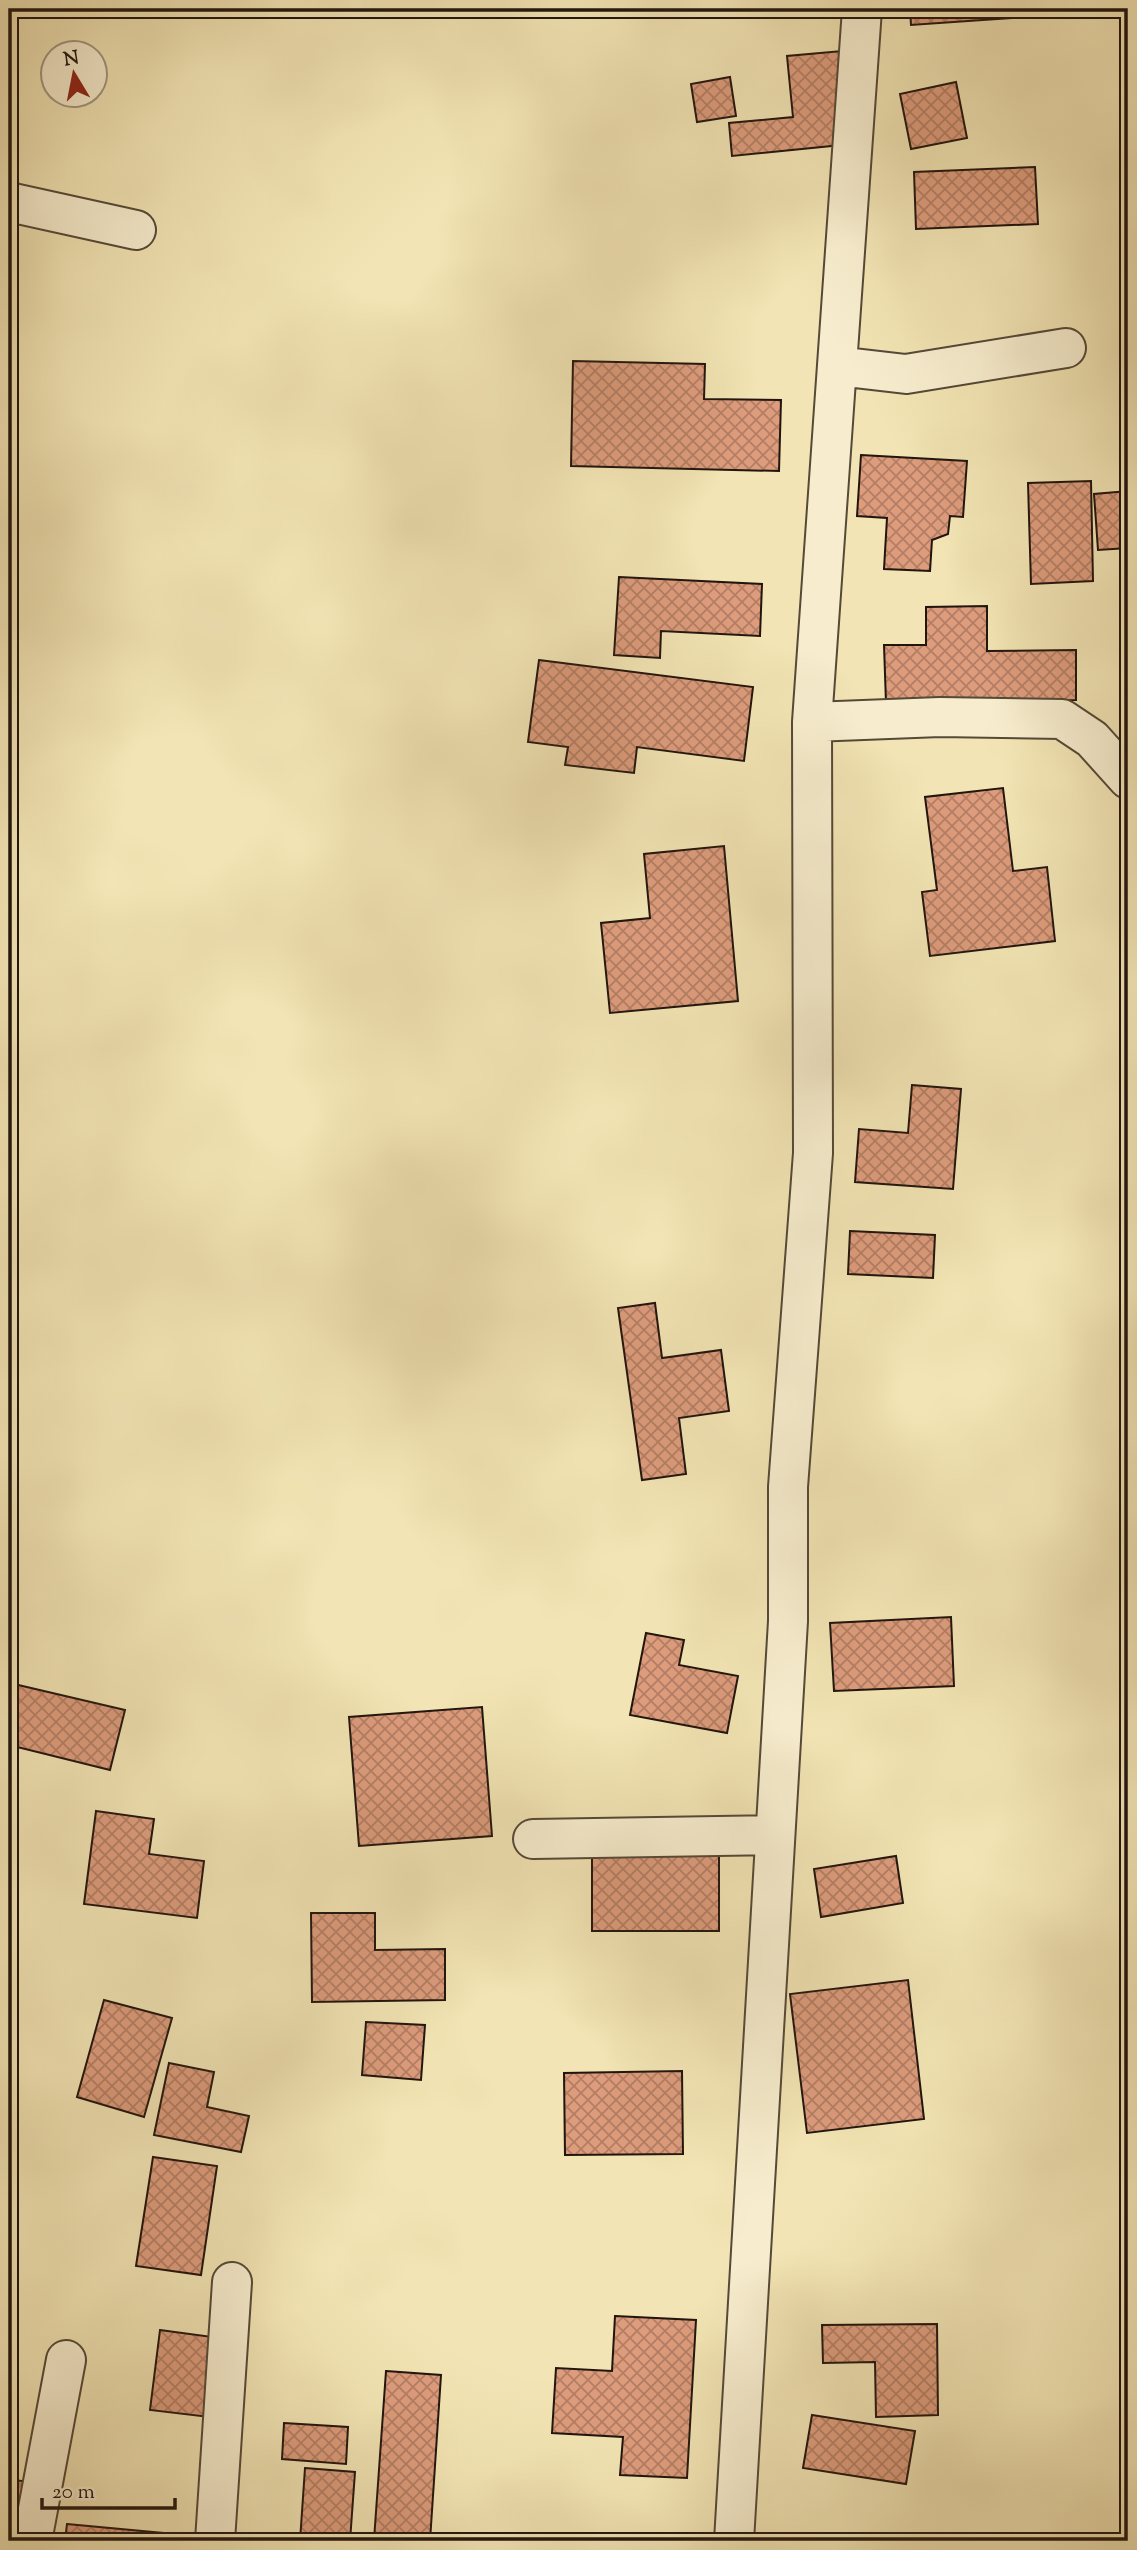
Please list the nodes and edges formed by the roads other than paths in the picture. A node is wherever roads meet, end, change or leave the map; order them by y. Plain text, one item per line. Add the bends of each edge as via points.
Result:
1 (862, 9) edge
2 (9, 202) edge
3 (136, 230) dead end
4 (1066, 348) dead end
5 (837, 366) junction
6 (812, 722) junction
7 (1128, 779) edge
8 (775, 1835) junction
9 (533, 1839) dead end
10 (232, 2282) dead end
11 (66, 2360) dead end
12 (32, 2541) edge
13 (215, 2541) edge
14 (734, 2541) edge

1 - 5 street
2 - 3 street
4 - 5 street via 906,374
5 - 6 street
6 - 7 street via 1062,719 1092,740
6 - 8 street via 813,1153 788,1487 788,1621
8 - 9 street
8 - 14 street
10 - 13 street
11 - 12 street

